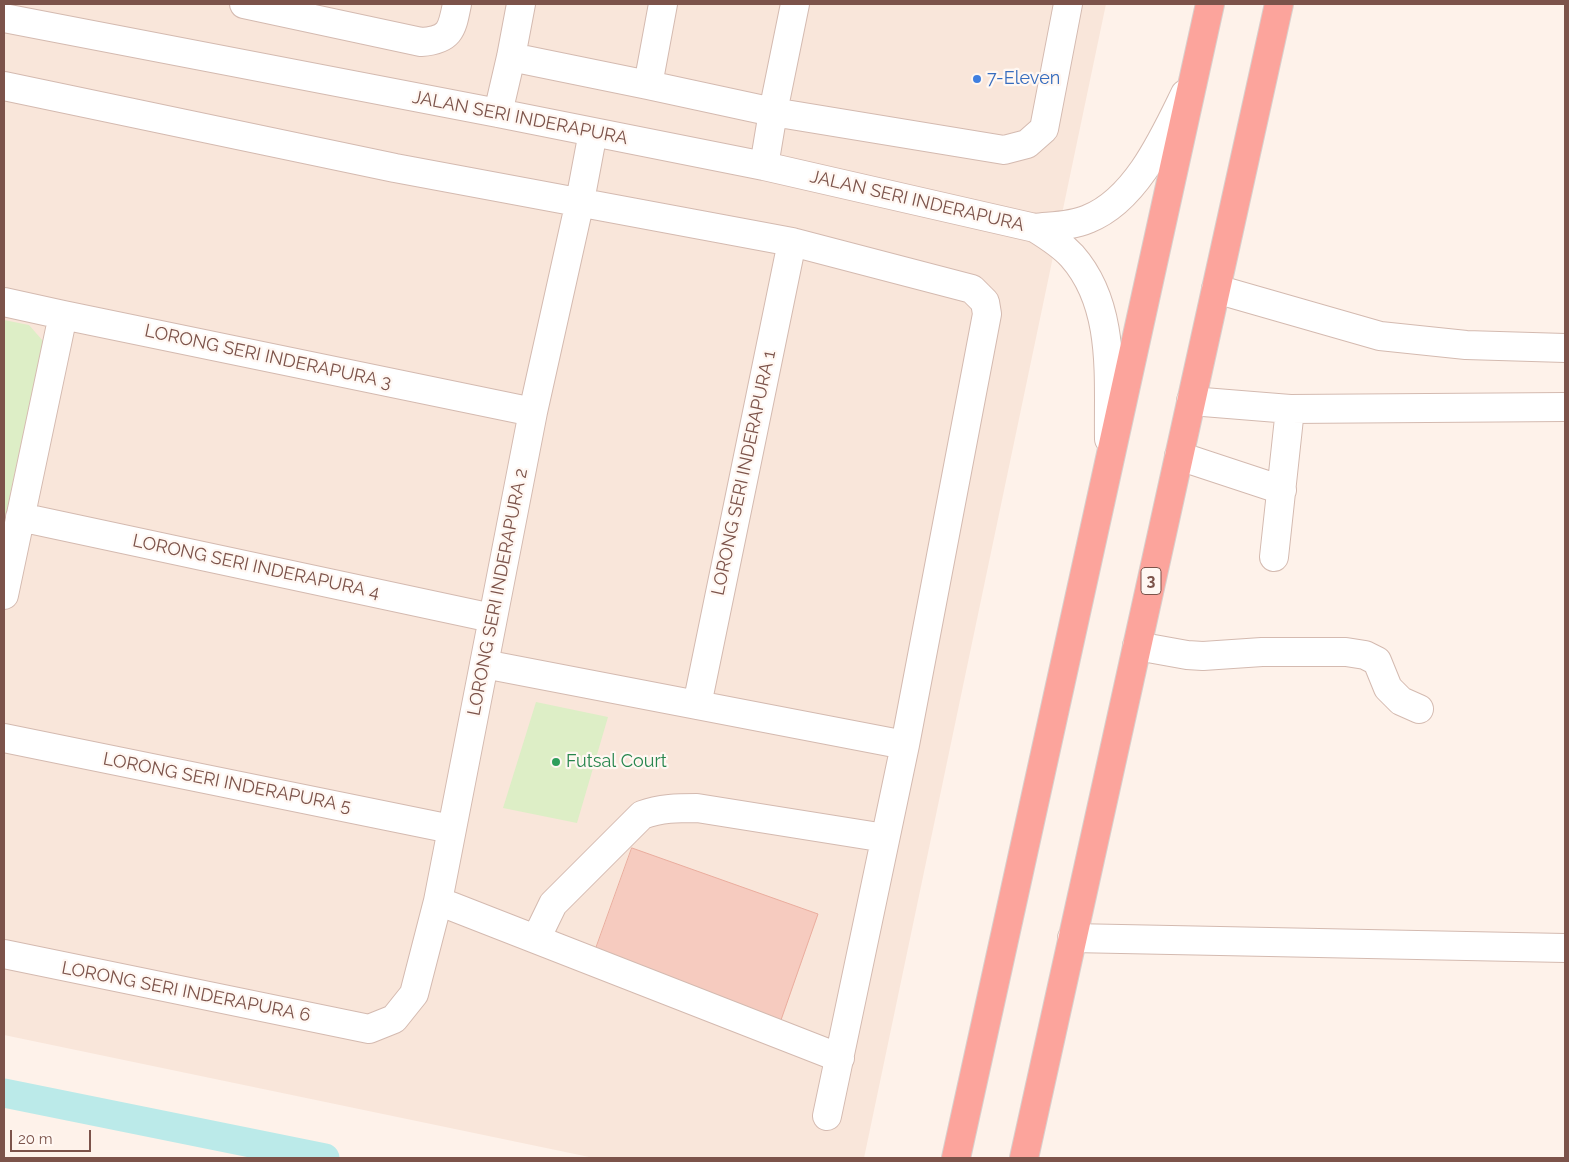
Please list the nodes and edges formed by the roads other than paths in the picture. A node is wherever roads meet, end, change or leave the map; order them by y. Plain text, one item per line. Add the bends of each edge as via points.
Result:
1 (244, 4) edge
2 (457, 4) edge
3 (521, 4) edge
4 (663, 4) edge
5 (795, 4) edge
6 (1068, 4) edge
7 (1210, 4) edge
8 (1279, 4) edge
9 (4, 18) edge
10 (511, 57) junction
11 (1194, 76) junction
12 (648, 85) junction
13 (4, 86) edge
14 (773, 112) junction
15 (498, 113) junction
16 (593, 132) junction
17 (764, 166) junction
18 (580, 202) junction
19 (1035, 228) junction
20 (792, 242) junction
21 (1216, 289) junction
22 (4, 302) edge
23 (64, 315) junction
24 (1565, 348) edge
25 (1191, 401) junction
26 (1565, 407) edge
27 (1290, 409) junction
28 (533, 412) junction
29 (1178, 456) junction
30 (1109, 460) junction
31 (1282, 490) junction
32 (20, 517) junction
33 (1274, 556) dead end
34 (4, 595) edge
35 (492, 618) junction
36 (1137, 646) junction
37 (484, 664) junction
38 (697, 705) junction
39 (1419, 709) dead end
40 (4, 738) edge
41 (905, 745) junction
42 (451, 829) junction
43 (885, 838) junction
44 (438, 901) junction
45 (1072, 938) junction
46 (536, 939) junction
47 (1565, 948) edge
48 (4, 954) edge
49 (369, 1029) joint
50 (840, 1058) junction
51 (827, 1116) dead end
52 (956, 1158) edge
53 (1024, 1158) edge

1 - 2 street via 421,42 438,39 452,28
3 - 10 street
4 - 12 street
5 - 14 street
6 - 14 street via 1044,129 1027,144 1004,150
7 - 11 highway
8 - 21 highway, 3
9 - 15 street, JALAN SERI INDERAPURA
10 - 12 street
10 - 15 street
11 - 19 street via 1154,154 1134,183 1113,204 1088,219
11 - 30 highway
12 - 14 street
13 - 18 street via 395,168
14 - 17 street
15 - 16 street, JALAN SERI INDERAPURA
16 - 17 street, JALAN SERI INDERAPURA
16 - 18 street, LORONG SERI INDERAPURA 2
17 - 19 street, JALAN SERI INDERAPURA
18 - 20 street
18 - 28 street, LORONG SERI INDERAPURA 2
19 - 30 street via 1072,255 1087,276 1099,303 1108,362
20 - 38 street, LORONG SERI INDERAPURA 1
20 - 41 street via 972,290 985,302 987,314
21 - 24 street via 1380,336 1466,345
21 - 25 highway, 3
22 - 23 street, LORONG SERI INDERAPURA 3
23 - 28 street, LORONG SERI INDERAPURA 3
23 - 32 street
25 - 27 street
25 - 29 highway, 3
26 - 27 street
27 - 31 street
28 - 35 street, LORONG SERI INDERAPURA 2
29 - 31 street
29 - 36 highway, 3
30 - 52 highway
31 - 33 street
32 - 34 street
32 - 35 street, LORONG SERI INDERAPURA 4
35 - 37 street, LORONG SERI INDERAPURA 2
36 - 39 street via 1187,656 1288,652 1365,655 1377,661 1384,681 1401,701
36 - 45 highway, 3
37 - 38 street
37 - 42 street, LORONG SERI INDERAPURA 2
38 - 41 street
40 - 42 street, LORONG SERI INDERAPURA 5
41 - 43 street
42 - 44 street, LORONG SERI INDERAPURA 2
43 - 46 street via 697,808 656,810 642,815 553,904
43 - 50 street
44 - 46 street
44 - 49 street, LORONG SERI INDERAPURA 2 via 414,994 394,1019
45 - 47 street
45 - 53 highway, 3
46 - 50 street
48 - 49 street, LORONG SERI INDERAPURA 6
50 - 51 street

